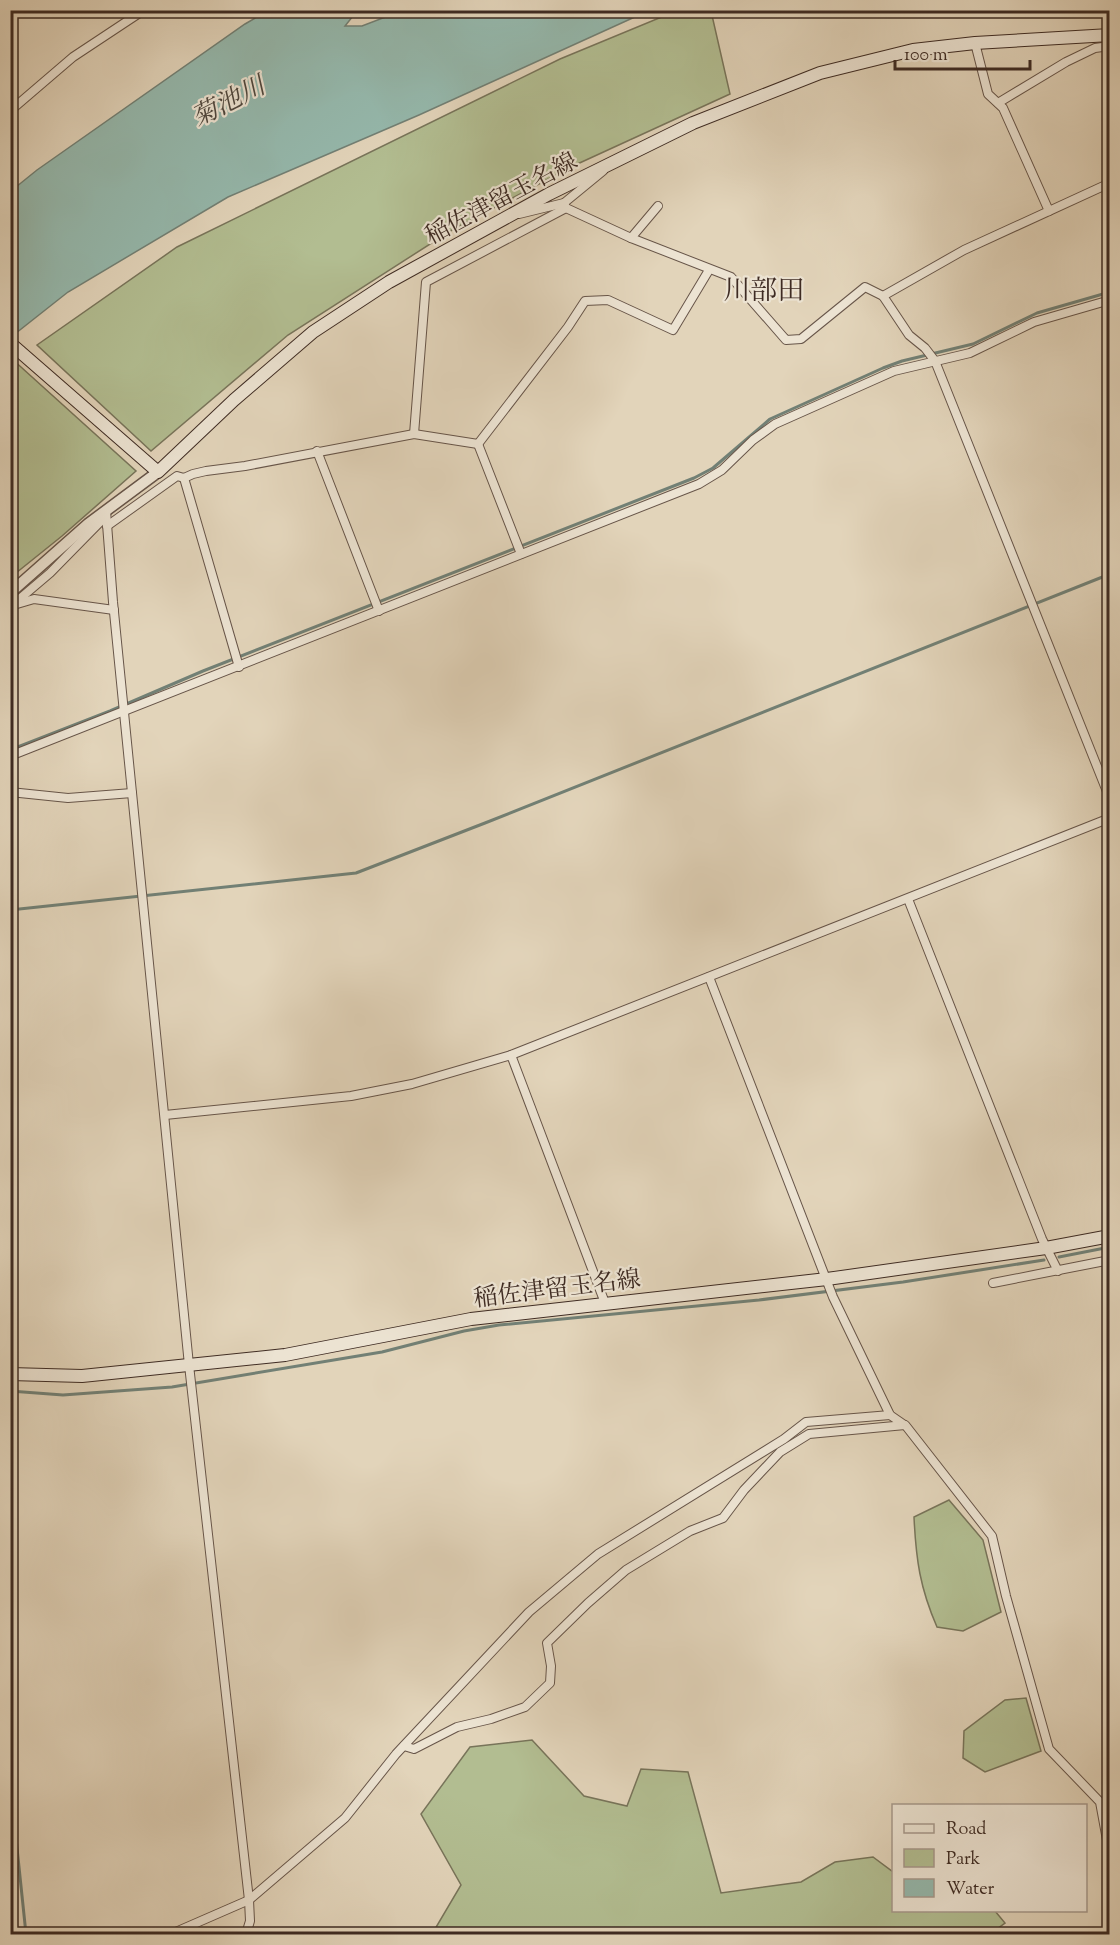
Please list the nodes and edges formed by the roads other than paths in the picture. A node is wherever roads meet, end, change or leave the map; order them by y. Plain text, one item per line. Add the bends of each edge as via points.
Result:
1 (144, 10) edge
2 (1110, 35) edge
3 (975, 43) junction
4 (1110, 46) edge
5 (998, 103) junction
6 (10, 111) edge
7 (615, 162) junction
8 (1110, 183) edge
9 (565, 206) junction
10 (658, 206) dead end
11 (1049, 211) junction
12 (507, 218) junction
13 (631, 238) junction
14 (709, 270) junction
15 (883, 296) junction
16 (1110, 300) edge
17 (10, 343) edge
18 (935, 361) junction
19 (414, 434) junction
20 (478, 444) junction
21 (317, 451) junction
22 (158, 472) junction
23 (184, 478) junction
24 (106, 514) junction
25 (107, 526) junction
26 (521, 554) junction
27 (10, 593) edge
28 (11, 607) edge
29 (379, 609) junction
30 (114, 610) junction
31 (238, 665) junction
32 (124, 711) junction
33 (10, 756) edge
34 (10, 792) edge
35 (132, 793) junction
36 (1110, 799) edge
37 (1110, 818) edge
38 (909, 899) junction
39 (709, 977) junction
40 (511, 1054) junction
41 (165, 1115) junction
42 (1110, 1236) edge
43 (1046, 1248) junction
44 (1110, 1260) edge
45 (1058, 1271) junction
46 (828, 1282) junction
47 (993, 1283) dead end
48 (605, 1303) junction
49 (10, 1374) edge
50 (190, 1376) junction
51 (890, 1414) junction
52 (905, 1425) junction
53 (404, 1746) junction
54 (1110, 1845) edge
55 (249, 1900) junction
56 (171, 1935) edge
57 (246, 1935) edge

1 - 6 street via 73,57
2 - 3 main road, 稲佐津留玉名線
3 - 5 street via 988,94
3 - 7 main road, 稲佐津留玉名線 via 914,50 820,73 693,123
4 - 5 street via 1076,57
5 - 11 street
7 - 9 street
7 - 12 main road, 稲佐津留玉名線
8 - 11 street
9 - 12 street
9 - 13 street
9 - 19 street via 426,282
10 - 13 street
11 - 15 street via 964,250
12 - 22 main road, 稲佐津留玉名線 via 388,282 314,332
13 - 14 street
14 - 15 street via 731,277 786,340 801,339 865,287
14 - 20 street via 673,330 608,300 585,301
15 - 18 street via 909,335
16 - 18 street via 1034,322 970,352
17 - 22 main road
18 - 26 street via 894,371 775,424 722,470 699,484
18 - 36 street
19 - 20 street
19 - 21 street
20 - 26 street
21 - 23 street
21 - 29 street
22 - 24 street
23 - 25 street via 177,476
23 - 31 street
24 - 25 street
24 - 27 street via 88,524
24 - 28 street
25 - 30 street
26 - 29 street
28 - 30 street via 34,599
29 - 31 street
30 - 32 street
31 - 32 street
32 - 33 street
32 - 35 street
34 - 35 street via 68,798
35 - 41 street
37 - 38 street
38 - 39 street
38 - 43 street
39 - 40 street
39 - 46 street
40 - 41 street via 412,1084 351,1096
40 - 48 street
41 - 50 street
42 - 43 main road, 稲佐津留玉名線
43 - 45 street
43 - 46 main road, 稲佐津留玉名線
44 - 45 street
45 - 47 street
46 - 48 main road, 稲佐津留玉名線
46 - 51 street
48 - 50 main road, 稲佐津留玉名線 via 471,1319
49 - 50 main road, 稲佐津留玉名線
50 - 55 street
51 - 52 street
51 - 53 street via 806,1422 598,1554 530,1612
52 - 53 street via 809,1434 780,1452 723,1518 690,1531 626,1570 547,1643 550,1683 525,1707 457,1727 414,1749
52 - 54 street via 992,1536 1049,1749 1100,1802
53 - 55 street via 345,1818
55 - 56 street
55 - 57 street

